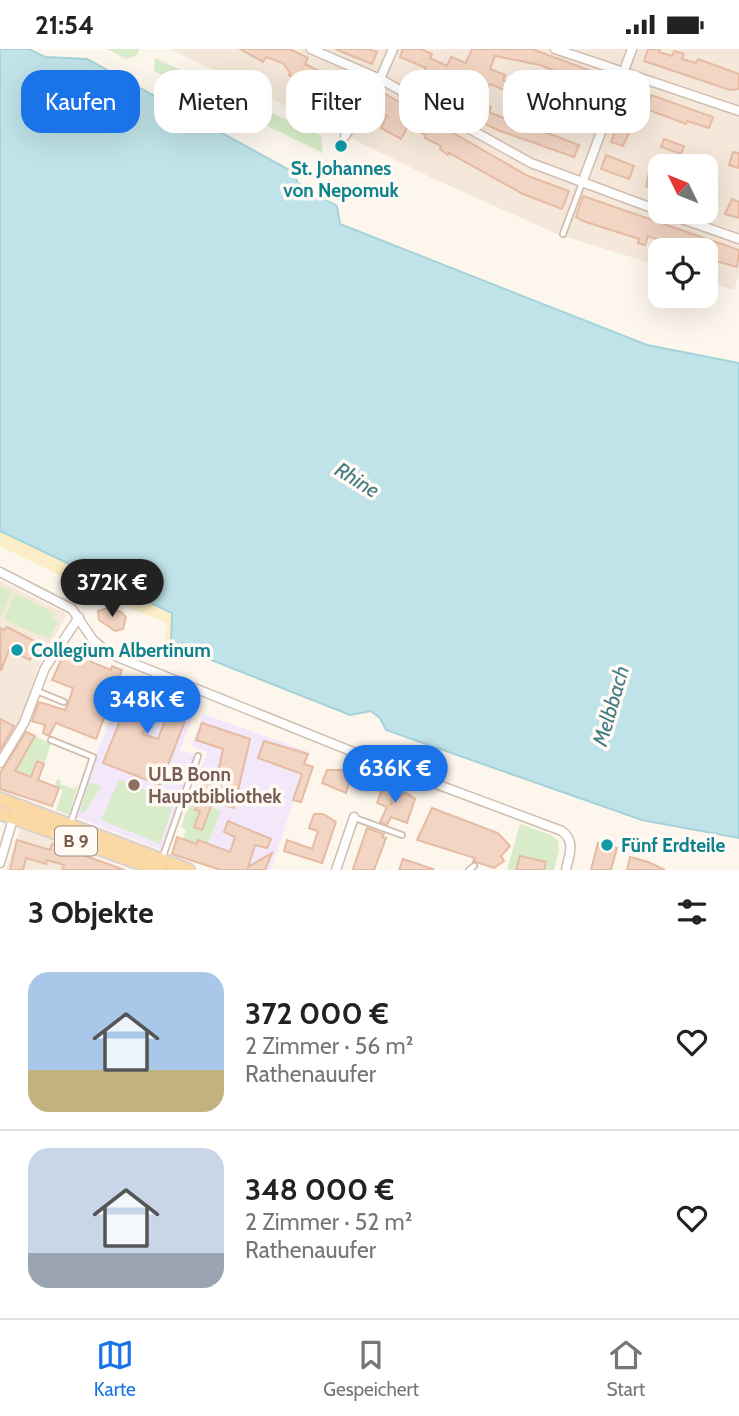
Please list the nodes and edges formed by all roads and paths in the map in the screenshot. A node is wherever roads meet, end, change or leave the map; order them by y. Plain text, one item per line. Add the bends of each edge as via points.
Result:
1 (311, 49) edge
2 (393, 49) edge
3 (555, 49) edge
4 (632, 49) edge
5 (359, 70) edge
6 (384, 70) edge
7 (624, 70) joint
8 (650, 79) edge
9 (385, 82) edge
10 (739, 111) edge
11 (347, 133) edge
12 (601, 133) edge
13 (345, 136) dead end
14 (582, 183) junction
15 (648, 206) edge
16 (697, 224) edge
17 (563, 234) dead end
18 (739, 239) edge
19 (0, 572) edge
20 (79, 617) junction
21 (37, 691) junction
22 (64, 702) dead end
23 (51, 740) dead end
24 (198, 756) dead end
25 (0, 763) edge
26 (0, 799) edge
27 (15, 812) junction
28 (0, 813) edge
29 (354, 817) joint
30 (70, 826) junction
31 (402, 835) dead end
32 (0, 863) edge
33 (160, 865) edge
34 (474, 866) dead end
35 (188, 870) edge
36 (336, 870) edge
37 (469, 870) edge
38 (566, 870) edge

1 - 5 street
2 - 6 street
3 - 7 street
4 - 7 street
8 - 10 street
9 - 14 street via 516,156
11 - 13 street
12 - 14 street
14 - 15 street
14 - 17 lane
16 - 18 street
19 - 20 street via 68,606
20 - 21 street via 45,668
20 - 38 street via 103,650 136,666 569,836
21 - 22 lane
21 - 25 street
23 - 30 lane via 93,757
24 - 33 lane
26 - 27 main road, B 9
27 - 28 main road, B 9
27 - 30 main road, B 9
27 - 32 street
27 - 33 main road, B 9
29 - 31 lane
29 - 36 street
30 - 33 main road, B 9
33 - 35 main road, B 9
34 - 37 lane

